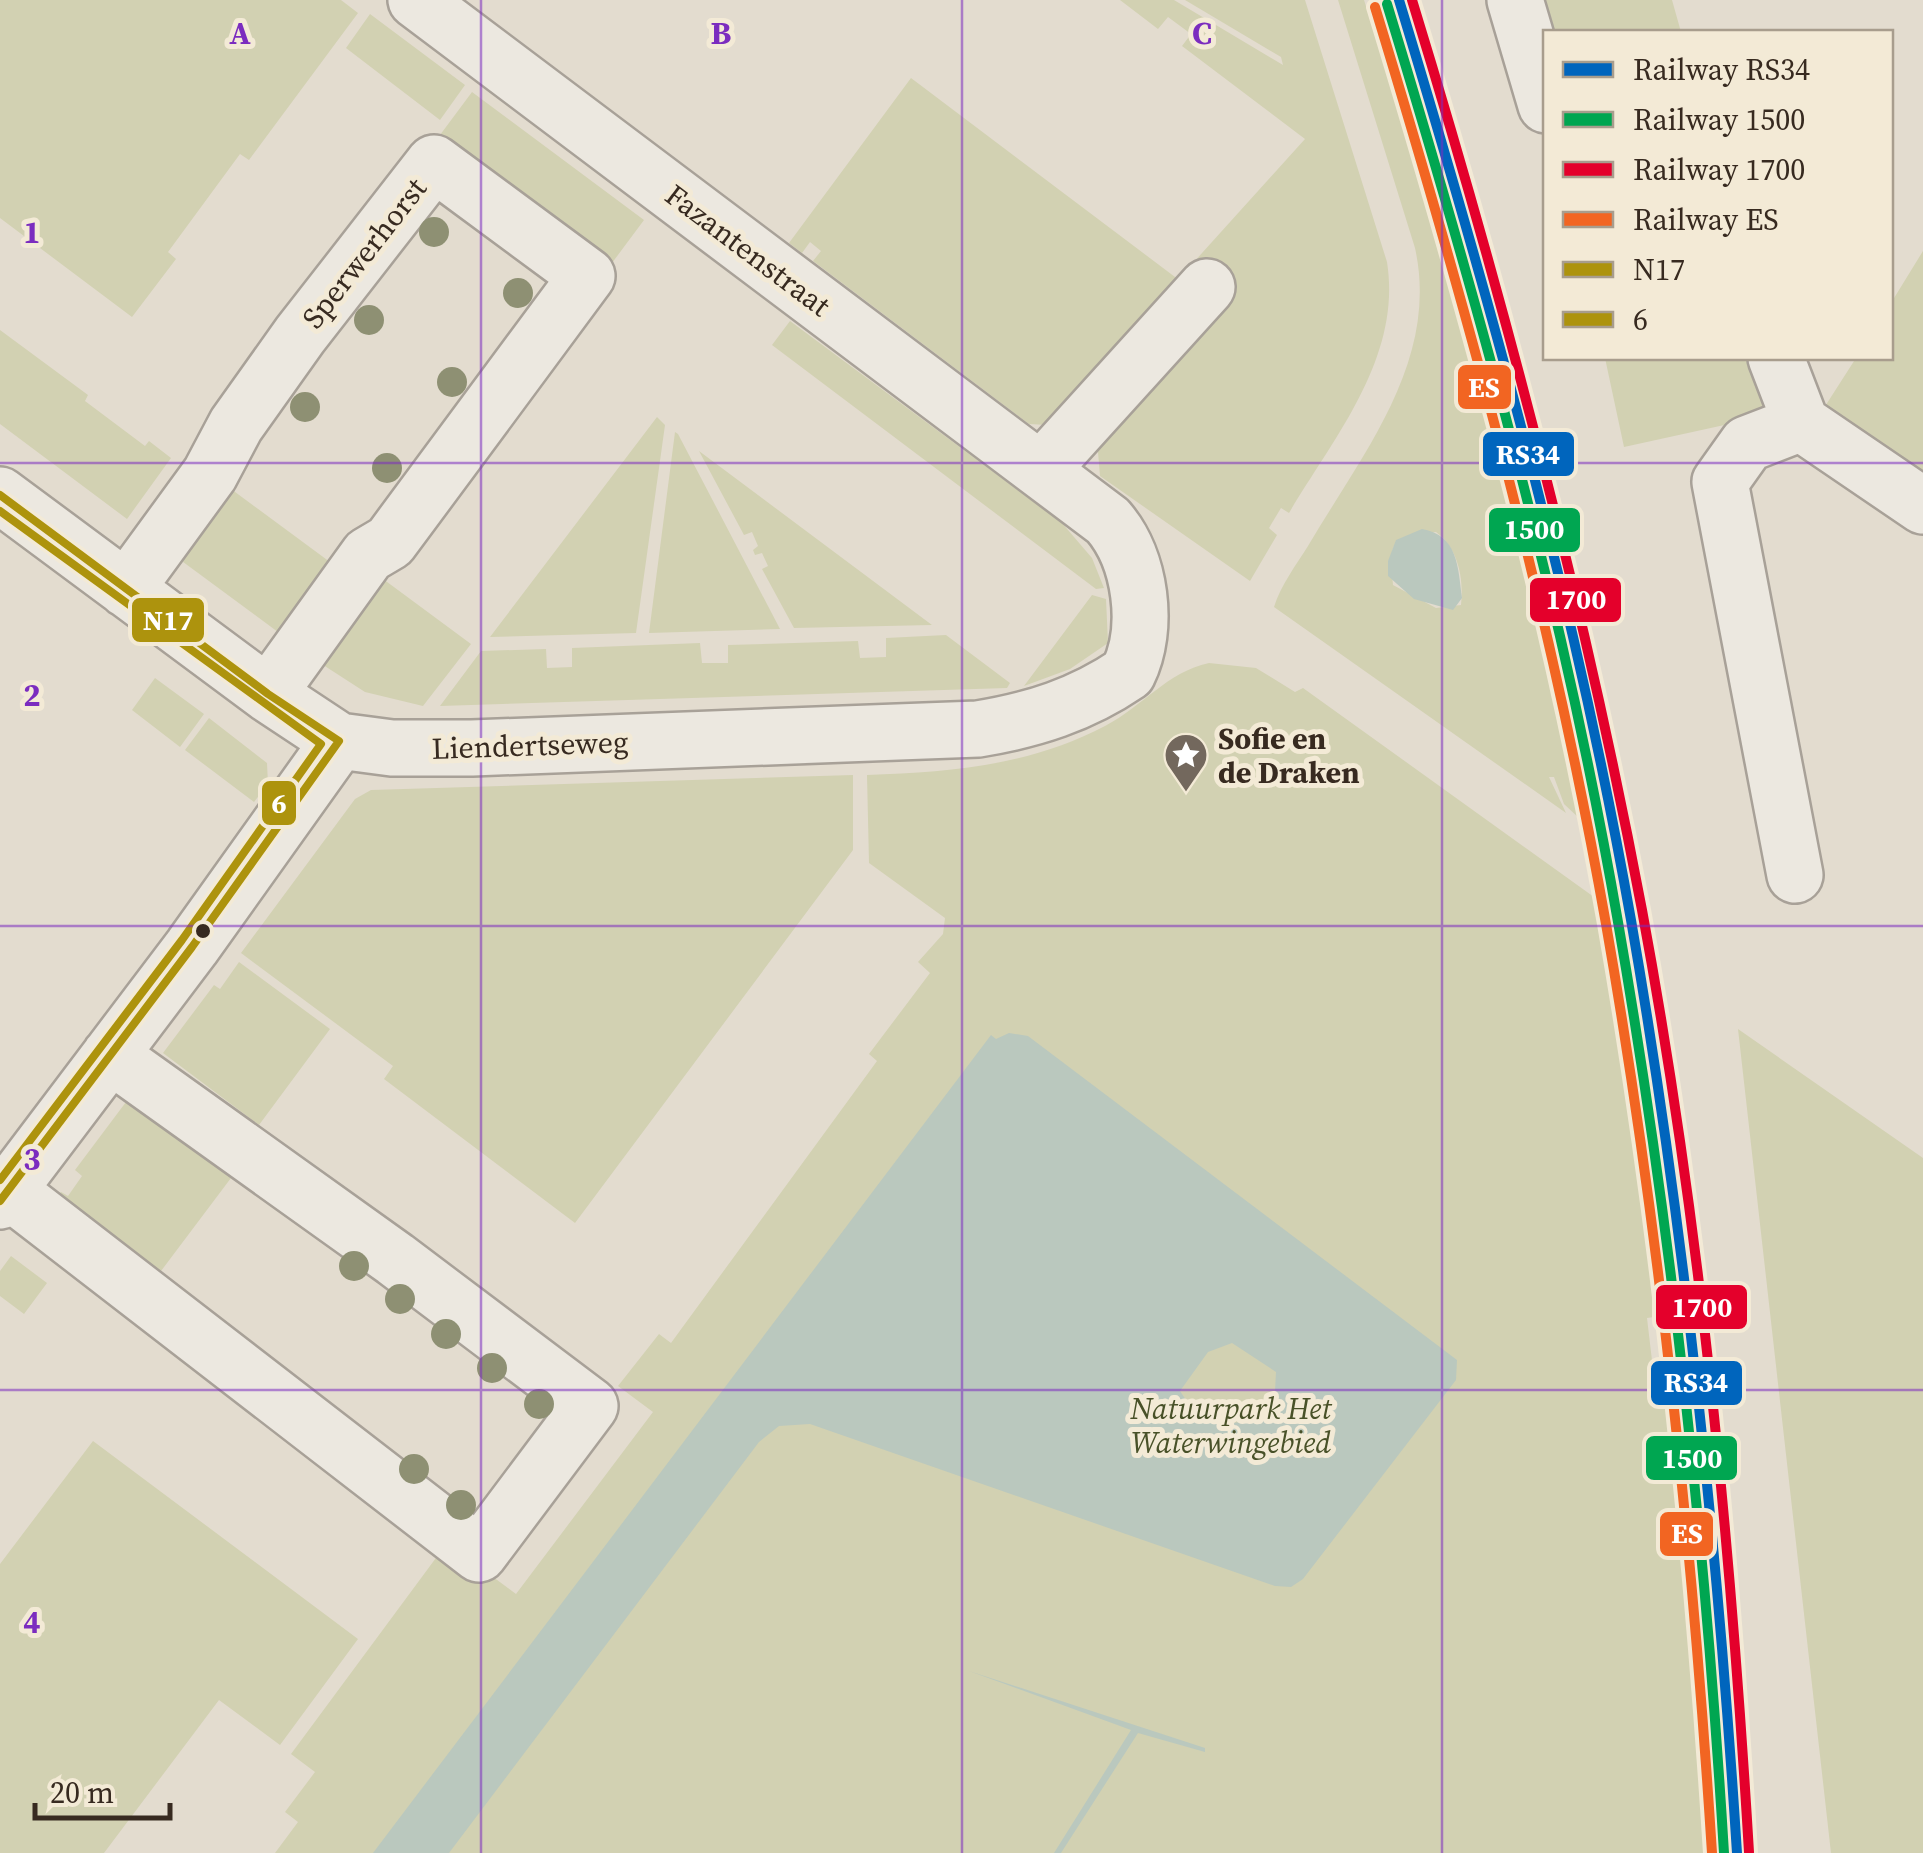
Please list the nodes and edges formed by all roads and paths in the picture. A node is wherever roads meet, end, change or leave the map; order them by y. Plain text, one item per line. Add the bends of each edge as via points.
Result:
1 (1515, 0) edge
2 (450, 10) edge
3 (1543, 94) edge
4 (1206, 287) dead end
5 (1777, 360) edge
6 (1800, 423) junction
7 (1041, 470) junction
8 (0, 495) edge
9 (1923, 506) edge
10 (126, 589) junction
11 (1128, 673) joint
12 (268, 694) junction
13 (340, 741) junction
14 (1795, 875) dead end
15 (110, 1056) junction
16 (3, 1192) edge

1 - 3 street
2 - 7 street, Fazantenstraat
4 - 7 street
5 - 6 street
6 - 9 street
6 - 14 street via 1747,444 1720,482
7 - 11 street, Fazantenstraat via 1108,521 1124,544 1141,624
8 - 10 street, Liendertseweg
10 - 12 street, Liendertseweg
10 - 12 street, Sperwerhorst via 300,335 434,163 588,276 390,542 368,555
11 - 13 street, Liendertseweg via 1048,714 978,729 472,748
12 - 13 street, Liendertseweg
13 - 15 street
15 - 16 street
15 - 16 street via 590,1406 480,1554

